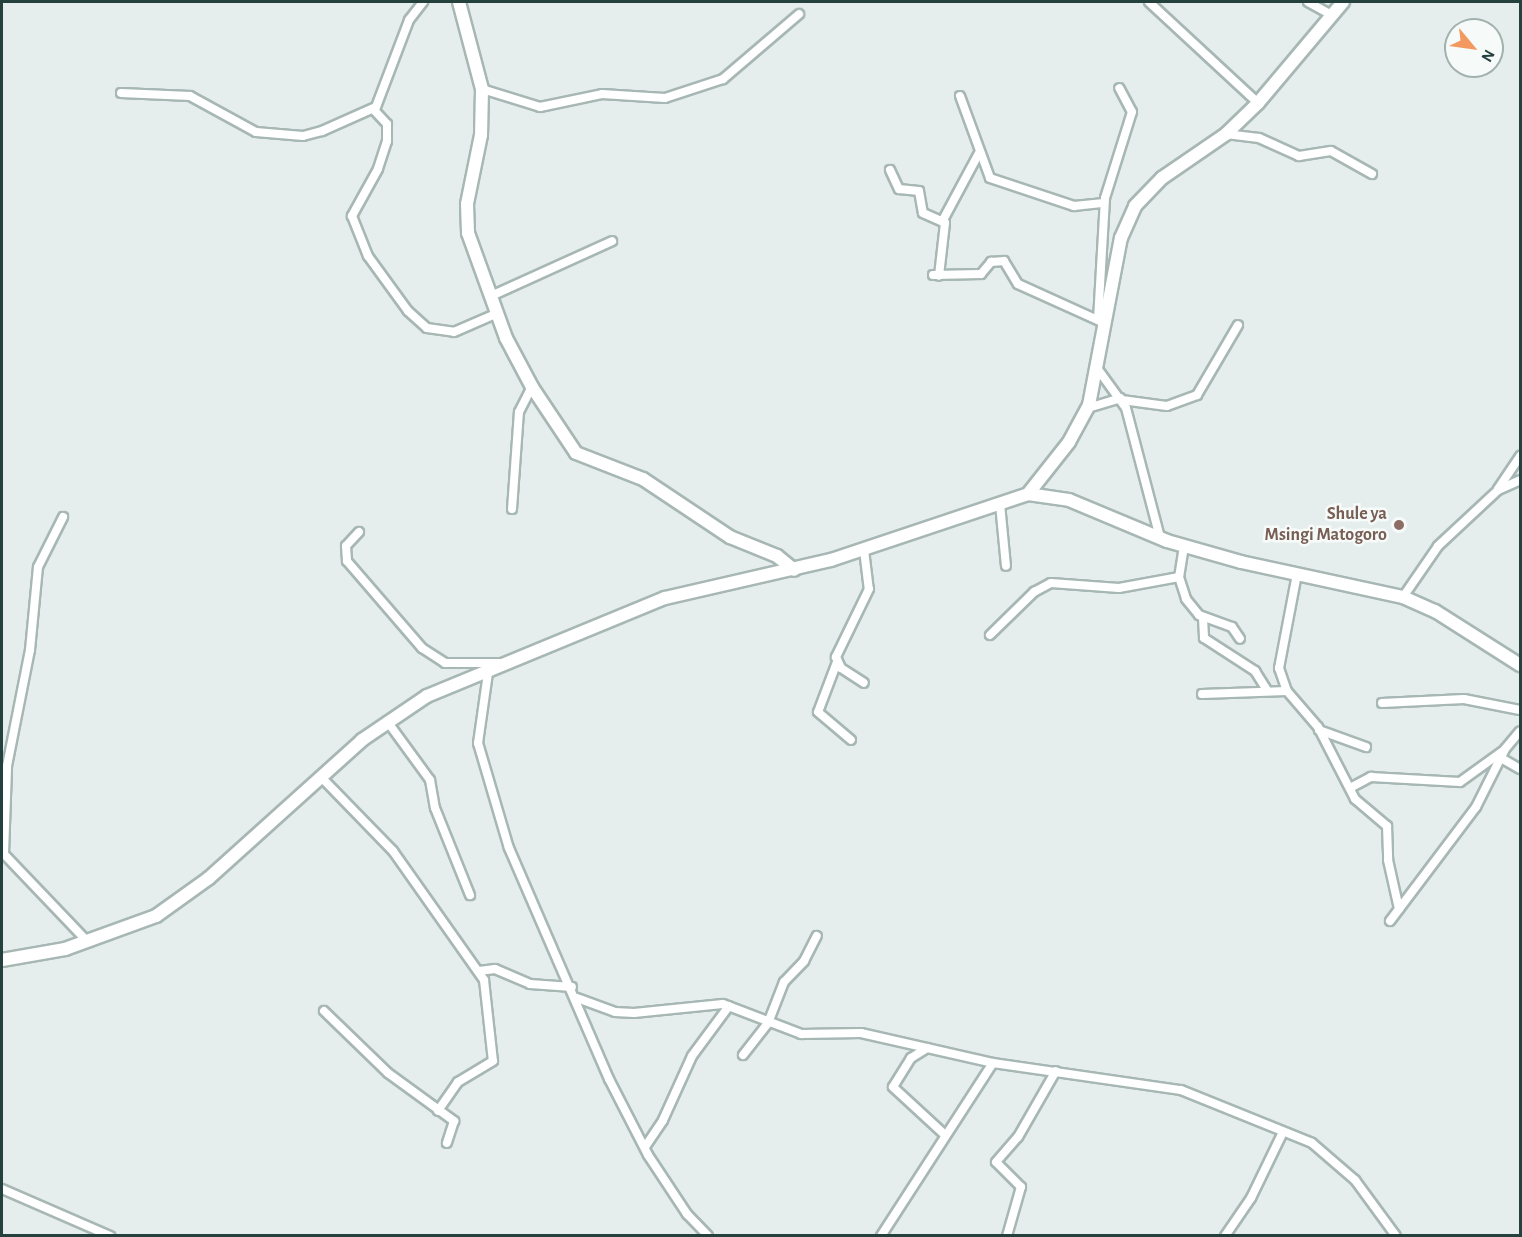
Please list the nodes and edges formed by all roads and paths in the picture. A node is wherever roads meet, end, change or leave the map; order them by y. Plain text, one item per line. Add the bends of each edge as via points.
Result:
1 (423, 2) edge
2 (1149, 2) edge
3 (1308, 2) edge
4 (1343, 2) edge
5 (462, 3) edge
6 (799, 14) dead end
7 (1331, 15) junction
8 (482, 88) junction
9 (1119, 88) dead end
10 (121, 93) dead end
11 (960, 96) dead end
12 (1258, 103) junction
13 (374, 110) junction
14 (1226, 134) junction
15 (979, 153) junction
16 (890, 170) dead end
17 (1372, 174) dead end
18 (1104, 203) junction
19 (942, 220) junction
20 (612, 241) dead end
21 (491, 296) junction
22 (498, 313) junction
23 (1101, 321) junction
24 (1238, 326) dead end
25 (1097, 368) junction
26 (532, 387) junction
27 (1121, 399) junction
28 (1088, 408) junction
29 (1521, 456) edge
30 (1521, 480) edge
31 (1498, 490) junction
32 (1028, 494) junction
33 (1000, 504) junction
34 (512, 509) dead end
35 (63, 517) dead end
36 (359, 532) dead end
37 (1160, 538) junction
38 (1184, 546) junction
39 (864, 550) junction
40 (1006, 566) dead end
41 (794, 570) junction
42 (1297, 573) junction
43 (1179, 577) junction
44 (1403, 597) junction
45 (1203, 618) junction
46 (990, 635) dead end
47 (1240, 639) dead end
48 (837, 662) junction
49 (509, 663) junction
50 (1521, 665) edge
51 (488, 673) junction
52 (864, 683) dead end
53 (1268, 690) junction
54 (1287, 690) junction
55 (1202, 694) dead end
56 (1382, 703) dead end
57 (1521, 710) edge
58 (387, 721) junction
59 (1320, 730) junction
60 (1521, 731) edge
61 (851, 740) dead end
62 (1366, 747) dead end
63 (1505, 749) junction
64 (1501, 758) junction
65 (1521, 769) edge
66 (322, 778) junction
67 (1350, 788) junction
68 (3, 853) edge
69 (470, 895) dead end
70 (1399, 909) junction
71 (1390, 921) dead end
72 (817, 936) dead end
73 (88, 942) junction
74 (2, 960) edge
75 (479, 971) junction
76 (572, 987) junction
77 (577, 998) junction
78 (729, 1006) junction
79 (324, 1011) dead end
80 (768, 1023) junction
81 (927, 1048) junction
82 (743, 1055) dead end
83 (993, 1063) junction
84 (1056, 1071) junction
85 (438, 1111) junction
86 (1283, 1132) junction
87 (944, 1134) junction
88 (447, 1143) dead end
89 (645, 1147) junction
90 (2, 1189) edge
91 (110, 1236) edge
92 (708, 1236) edge
93 (881, 1236) edge
94 (1007, 1236) edge
95 (1225, 1236) edge
96 (1396, 1236) edge

1 - 13 street via 408,20
2 - 12 street
3 - 7 street
4 - 7 street
5 - 8 street
6 - 8 street via 723,79 665,98 602,94 540,107
7 - 12 street
8 - 21 street via 482,135 467,225
9 - 18 street via 1132,112
10 - 13 street via 190,96 248,129 276,135 322,131
11 - 15 street
12 - 14 street
13 - 22 street via 386,121 387,141 378,170 352,216 368,256 408,311 427,328 454,332
14 - 17 street via 1259,138 1299,156 1331,151
14 - 23 street via 1162,178 1136,206 1121,238
15 - 18 street via 984,169 999,183 1074,206
15 - 19 street
16 - 19 street via 899,189 919,191 923,213
18 - 23 street
19 - 23 street via 946,241 936,275 981,274 991,262 1004,261 1018,284
20 - 21 street
21 - 22 street
22 - 26 street via 514,358
23 - 25 street
24 - 27 street via 1197,396 1167,406
25 - 27 street
25 - 28 street
26 - 34 street via 519,412
26 - 41 street via 576,453 643,479 730,537 777,556
27 - 28 street
27 - 37 street
28 - 32 street via 1056,460
29 - 31 street
30 - 31 street
31 - 44 street via 1422,564
32 - 33 street
32 - 37 street via 1069,500
33 - 39 street
33 - 40 street
35 - 68 street via 38,567 30,650 7,766
36 - 49 street via 346,546 347,561 422,648 445,663
37 - 38 street
38 - 42 street
38 - 43 street
39 - 41 street
39 - 48 street via 869,589 843,637
41 - 49 street via 664,598 595,622
42 - 44 street
42 - 54 street via 1279,655
43 - 45 street via 1186,599
43 - 46 street via 1119,588 1051,583 1034,592
44 - 50 street via 1435,611
45 - 47 street via 1232,627
45 - 53 street via 1204,638 1255,671
48 - 52 street
48 - 61 street via 819,712
49 - 51 street
51 - 58 street via 426,696
51 - 76 street via 478,743 484,775 509,848
53 - 54 street
53 - 55 street
54 - 59 street
56 - 57 street via 1464,699
58 - 66 street
58 - 69 street via 430,780 435,808
59 - 62 street
59 - 67 street
60 - 63 street
63 - 64 street
63 - 67 street via 1460,782 1371,777
64 - 65 street
64 - 70 street via 1476,807
66 - 73 street via 209,878 156,916
66 - 75 street via 393,851
67 - 70 street via 1361,807 1387,826 1388,860
68 - 73 street
70 - 71 street
72 - 80 street via 804,961 784,982
73 - 74 street
75 - 76 street via 495,969 530,984
75 - 85 street via 489,998 493,1060 458,1082
76 - 77 street
77 - 78 street via 615,1012 634,1013
77 - 89 street via 609,1079
78 - 80 street
78 - 89 street via 692,1056 663,1120
79 - 85 street via 383,1069
80 - 81 street via 801,1034 848,1031
80 - 82 street
81 - 83 street
81 - 87 street via 911,1058 893,1087
83 - 84 street
83 - 87 street
84 - 86 street via 1181,1090
84 - 94 street via 1018,1137 996,1162 1021,1187
85 - 88 street via 456,1123
86 - 95 street via 1251,1198
86 - 96 street via 1312,1143 1355,1180
87 - 93 street via 915,1188
89 - 92 street via 687,1214
90 - 91 street

